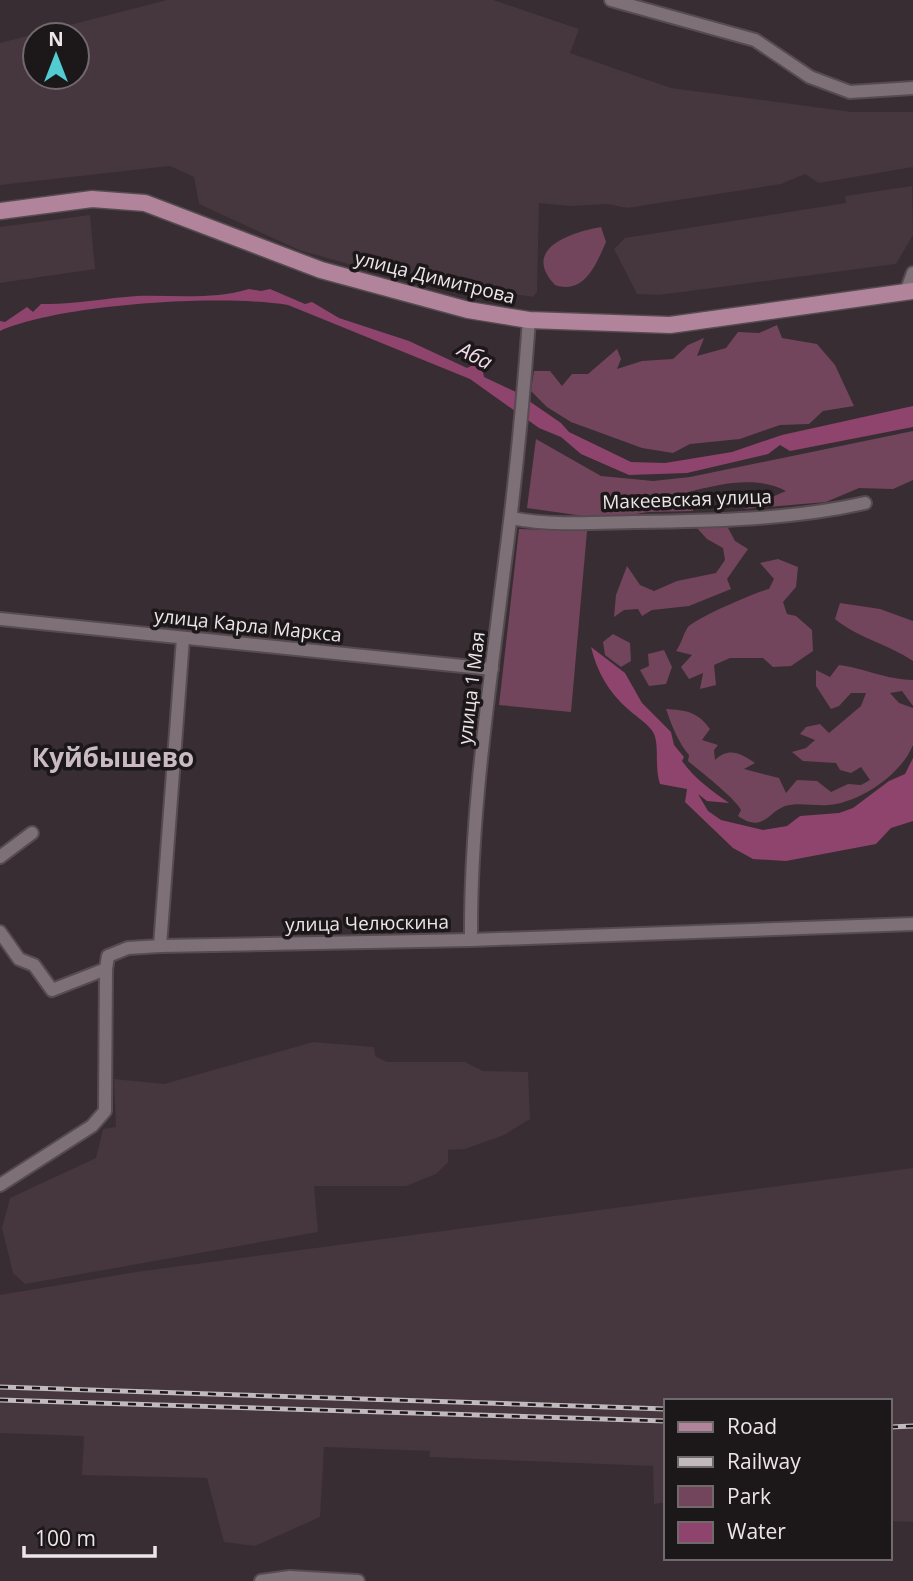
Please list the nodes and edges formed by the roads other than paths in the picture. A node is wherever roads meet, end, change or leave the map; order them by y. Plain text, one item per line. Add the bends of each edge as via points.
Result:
1 (611, 0) edge
2 (913, 88) edge
3 (0, 211) edge
4 (913, 272) edge
5 (909, 291) edge
6 (528, 320) junction
7 (865, 503) dead end
8 (511, 517) junction
9 (0, 619) edge
10 (183, 638) junction
11 (492, 669) junction
12 (32, 832) dead end
13 (0, 857) edge
14 (913, 924) edge
15 (0, 932) edge
16 (471, 940) junction
17 (160, 946) junction
18 (106, 969) junction
19 (0, 1185) edge
20 (261, 1581) edge
21 (358, 1581) edge

1 - 2 street via 755,40 810,77 850,92
3 - 6 main road, улица Димитрова via 83,200 145,202 321,271 468,310
4 - 5 street
5 - 6 main road, улица Димитрова via 670,325
6 - 8 street, улица 1 Мая
7 - 8 street, Макеевская улица via 826,512 684,521 550,524
8 - 11 street, улица 1 Мая
9 - 10 street, улица Карла Маркса
10 - 11 street, улица Карла Маркса
10 - 17 street
11 - 16 street, улица 1 Мая via 471,877
12 - 13 street
14 - 16 street, улица Челюскина
15 - 18 street via 19,959 34,965 52,990
16 - 17 street, улица Челюскина
17 - 18 street, улица Челюскина via 114,951
18 - 19 street via 105,1111 92,1126
20 - 21 street via 290,1577

